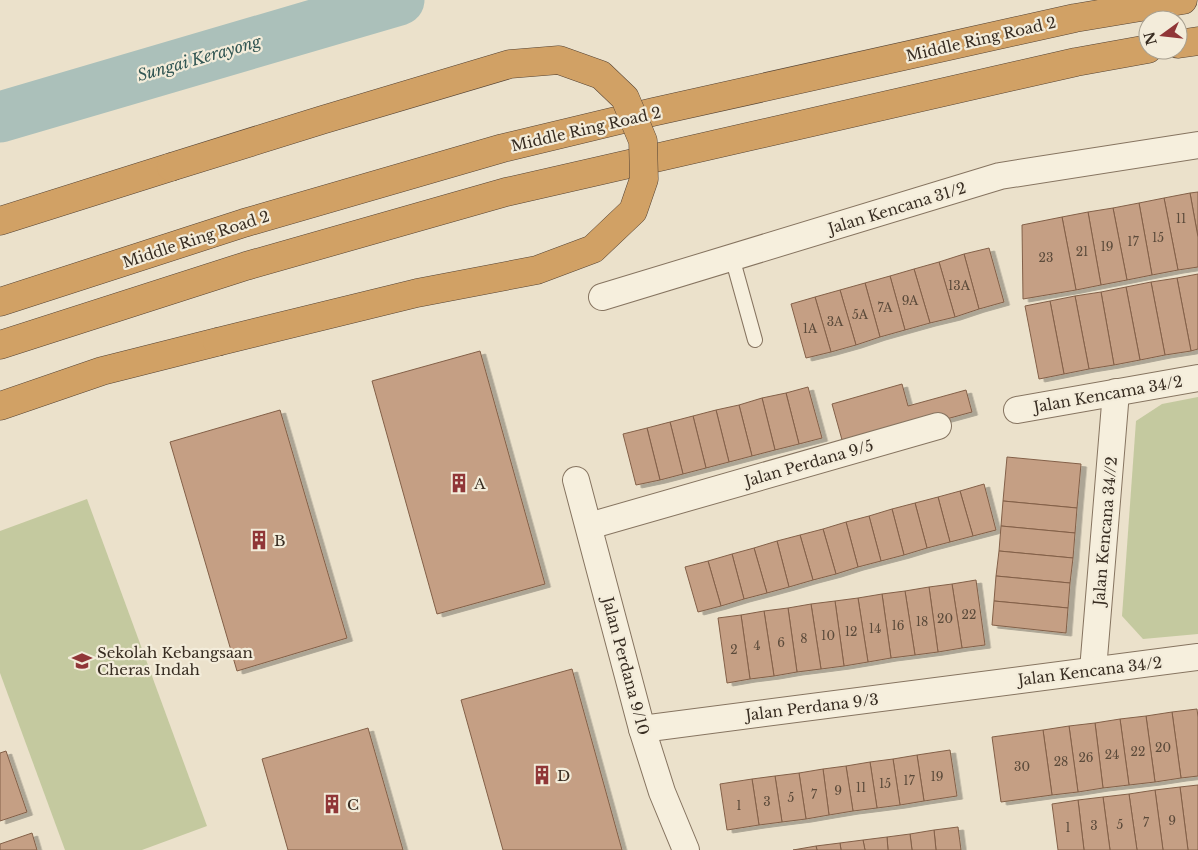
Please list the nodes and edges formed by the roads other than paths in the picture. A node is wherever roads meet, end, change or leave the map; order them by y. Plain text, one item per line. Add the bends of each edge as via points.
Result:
1 (1183, 0) edge
2 (1138, 51) edge
3 (1198, 145) edge
4 (0, 221) edge
5 (732, 257) junction
6 (602, 297) dead end
7 (0, 302) edge
8 (755, 340) dead end
9 (0, 345) edge
10 (1198, 378) edge
11 (1116, 392) junction
12 (0, 406) edge
13 (1017, 410) dead end
14 (938, 426) dead end
15 (576, 480) dead end
16 (589, 526) junction
17 (1198, 657) edge
18 (1093, 670) junction
19 (983, 685) joint
20 (642, 729) junction
21 (686, 850) edge

1 - 7 highway, Middle Ring Road 2 via 1075,18 503,148 244,223
2 - 9 highway via 1076,62 506,192 246,266
3 - 5 street, Jalan Kencana 31/2 via 1000,176
4 - 12 highway, bridge via 510,64 559,60 601,75 625,98 643,141 644,179 633,211 593,249 537,270 417,293 102,371
5 - 6 street, Jalan Kencana 31/2
5 - 8 lane
10 - 11 street, Jalan Kencama 34/2
11 - 13 street, Jalan Kencama 34/2
11 - 18 street, Jalan Kencana 34//2
14 - 16 street, Jalan Perdana 9/5
15 - 16 street, Jalan Perdana 9/10
16 - 20 street, Jalan Perdana 9/10
17 - 18 street, Jalan Kencana 34/2
18 - 19 street, Jalan Kencana 34/2
19 - 20 street, Jalan Perdana 9/3
20 - 21 street, Jalan Perdana 9/10 via 662,792

